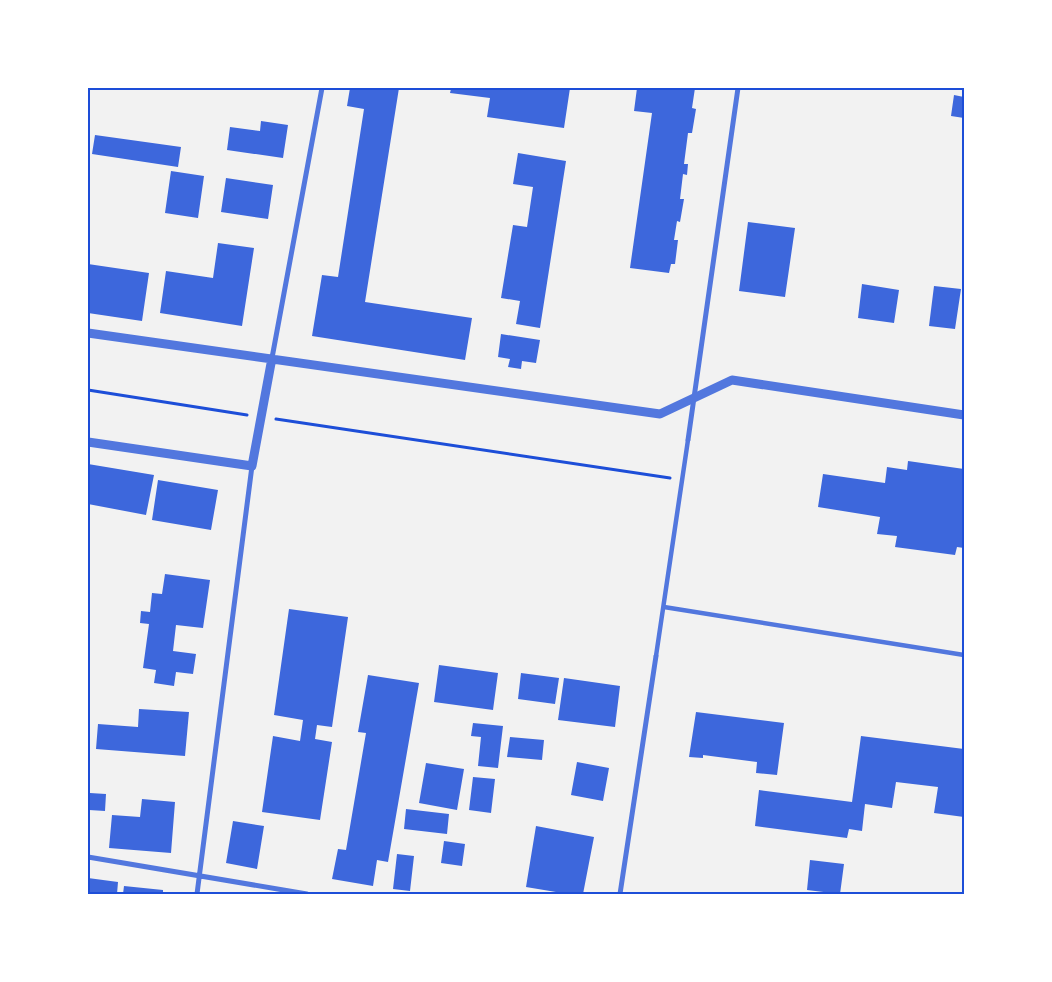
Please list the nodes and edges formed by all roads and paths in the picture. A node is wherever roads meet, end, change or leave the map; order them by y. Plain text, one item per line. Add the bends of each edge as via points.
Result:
1 (322, 88) edge
2 (738, 88) edge
3 (88, 333) edge
4 (272, 358) junction
5 (88, 390) edge
6 (692, 401) junction
7 (964, 414) edge
8 (261, 417) junction
9 (688, 440) joint
10 (88, 442) edge
11 (252, 466) junction
12 (682, 480) junction
13 (664, 608) junction
14 (964, 655) edge
15 (656, 656) joint
16 (88, 857) edge
17 (199, 876) junction
18 (197, 894) edge
19 (307, 894) edge
20 (620, 894) edge

1 - 4 street
2 - 6 street
3 - 4 street
4 - 6 street via 660,414
4 - 8 street
5 - 8 path
6 - 7 street via 732,380
6 - 9 street
8 - 11 street
8 - 12 path
9 - 12 street
10 - 11 street
11 - 17 street
12 - 13 street
13 - 14 street
13 - 15 street
15 - 20 street
16 - 17 street
17 - 18 street
17 - 19 street

